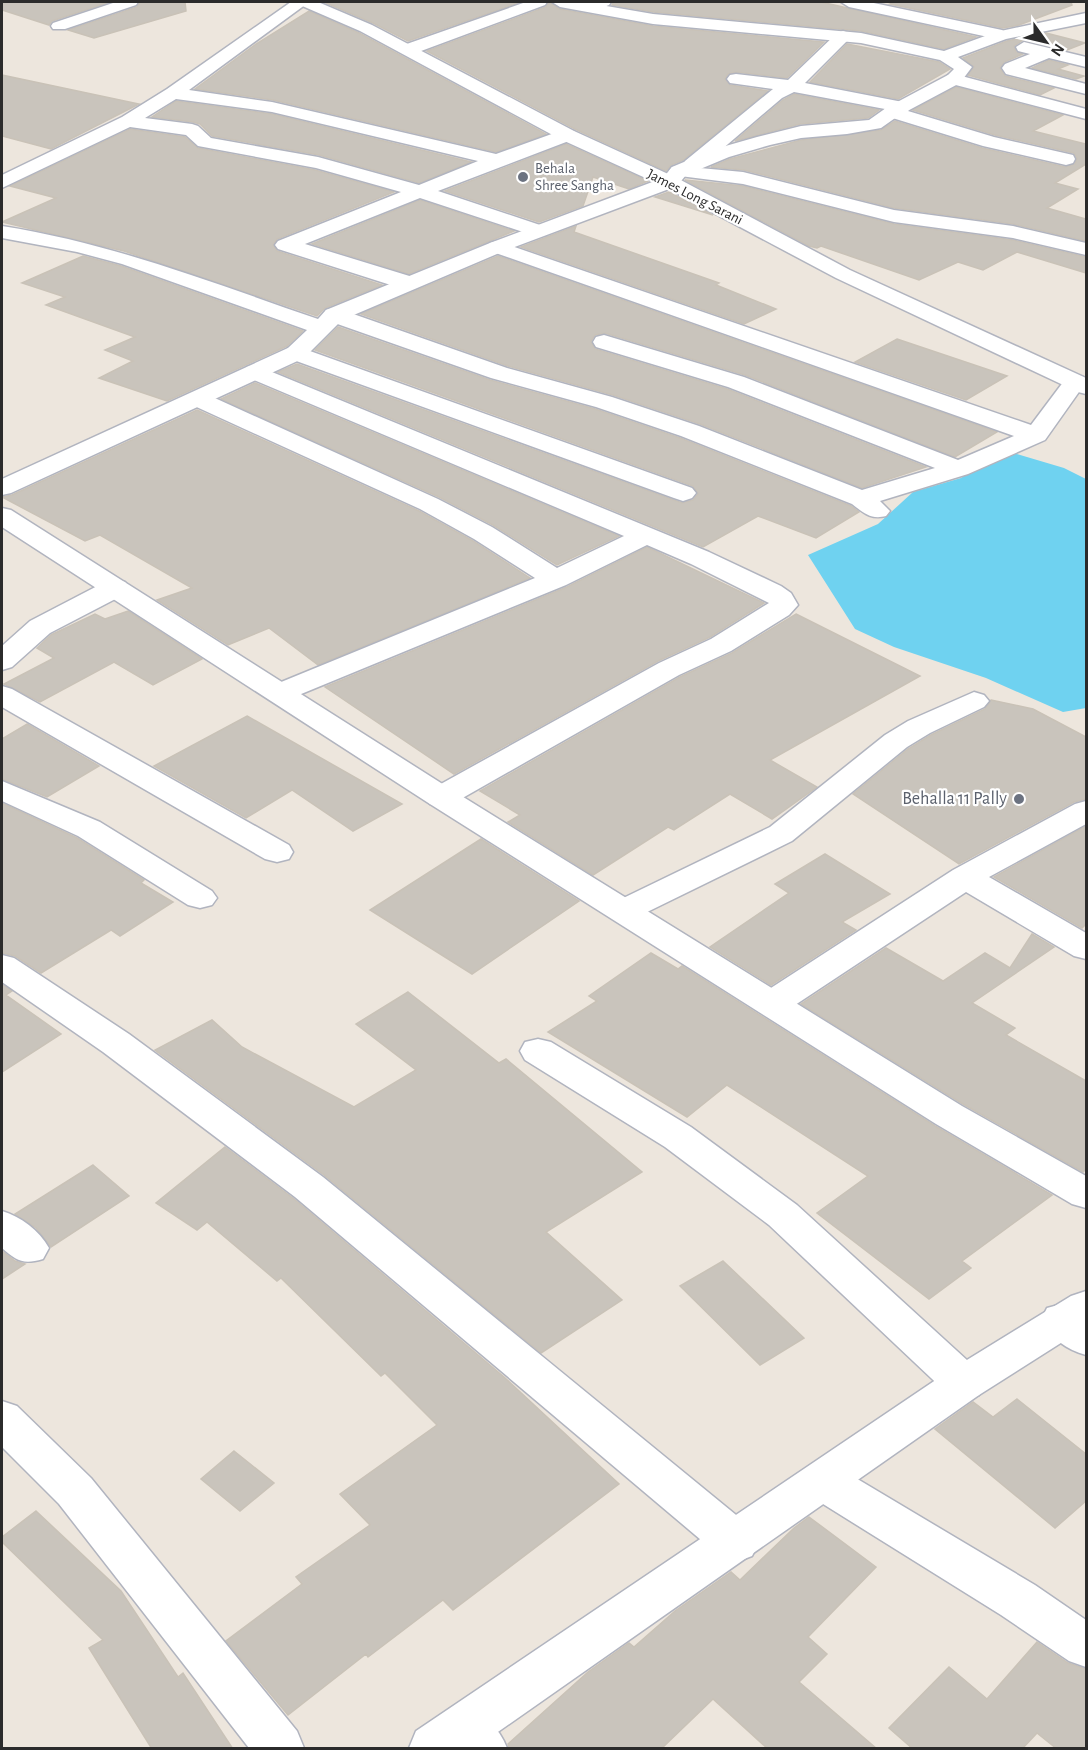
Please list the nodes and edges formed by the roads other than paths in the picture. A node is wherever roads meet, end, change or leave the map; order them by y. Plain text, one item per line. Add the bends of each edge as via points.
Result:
1 (130, 2) edge
2 (304, 2) edge
3 (538, 2) edge
4 (560, 2) edge
5 (849, 2) edge
6 (597, 4) edge
7 (1086, 18) edge
8 (59, 26) dead end
9 (843, 36) junction
10 (996, 37) junction
11 (407, 50) junction
12 (1046, 52) junction
13 (945, 56) junction
14 (1086, 62) edge
15 (736, 79) dead end
16 (954, 79) junction
17 (792, 86) junction
18 (1086, 89) edge
19 (173, 93) junction
20 (897, 109) junction
21 (1086, 114) edge
22 (128, 121) junction
23 (567, 135) junction
24 (1066, 159) dead end
25 (497, 160) junction
26 (680, 173) junction
27 (2, 182) edge
28 (420, 190) junction
29 (539, 231) junction
30 (2, 232) edge
31 (497, 248) junction
32 (1086, 249) edge
33 (408, 283) junction
34 (327, 321) junction
35 (604, 342) dead end
36 (296, 353) junction
37 (255, 372) junction
38 (1081, 385) edge
39 (198, 399) junction
40 (1036, 435) junction
41 (959, 469) junction
42 (2, 488) edge
43 (683, 494) dead end
44 (2, 516) edge
45 (643, 537) junction
46 (556, 579) junction
47 (115, 588) junction
48 (2, 661) edge
49 (279, 693) junction
50 (2, 695) edge
51 (974, 701) dead end
52 (2, 790) edge
53 (441, 797) junction
54 (1086, 811) edge
55 (277, 852) dead end
56 (965, 877) junction
57 (200, 898) dead end
58 (625, 910) junction
59 (1086, 948) edge
60 (2, 966) edge
61 (773, 1003) junction
62 (538, 1051) dead end
63 (1086, 1194) edge
64 (1078, 1322) edge
65 (964, 1383) junction
66 (2, 1419) edge
67 (823, 1481) junction
68 (736, 1542) junction
69 (1086, 1646) edge
70 (460, 1742) edge
71 (279, 1749) edge

1 - 8 street
2 - 11 street, James Long Sarani
2 - 19 street
3 - 11 street
4 - 6 street
5 - 10 street
6 - 9 street via 652,19
7 - 10 street
9 - 13 street
9 - 17 street
10 - 12 street
10 - 13 street
11 - 23 street, James Long Sarani
12 - 14 street
12 - 18 street via 1011,70
13 - 16 street via 963,67
15 - 17 street
16 - 20 street
16 - 21 street
17 - 20 street
17 - 26 street via 776,94
19 - 22 street
19 - 25 street via 272,107
20 - 24 street via 990,142
20 - 26 street via 869,125 801,132 722,153
22 - 27 street
22 - 28 street via 192,130 205,142 318,163
23 - 25 street
23 - 26 street, James Long Sarani
25 - 28 street
26 - 29 street
26 - 32 street via 742,178 894,216 1013,232
26 - 38 street, James Long Sarani via 843,274
28 - 29 street
28 - 33 street via 285,245
29 - 31 street
30 - 34 street via 100,251 183,277 246,303
31 - 33 street
31 - 40 street
33 - 34 street
34 - 36 street
34 - 41 street via 690,431 869,505
35 - 41 street via 736,382
36 - 37 street
36 - 43 street
37 - 39 street
37 - 45 street
38 - 40 street
39 - 42 street
39 - 46 street via 429,504
40 - 41 street
44 - 47 street
45 - 46 street
45 - 53 street via 700,558 771,592 784,605 721,645 669,669
46 - 49 street
47 - 48 street via 40,627
47 - 49 street
49 - 53 street
50 - 55 street
51 - 58 street via 896,741 781,834
52 - 57 street via 89,829
53 - 58 street
54 - 56 street
56 - 59 street
56 - 61 street
58 - 61 street
60 - 68 street via 116,1043 309,1187
61 - 63 street via 949,1115
62 - 65 street via 678,1137 783,1215
64 - 65 street
65 - 67 street
66 - 71 street via 75,1491
67 - 68 street
67 - 69 street
68 - 70 street

